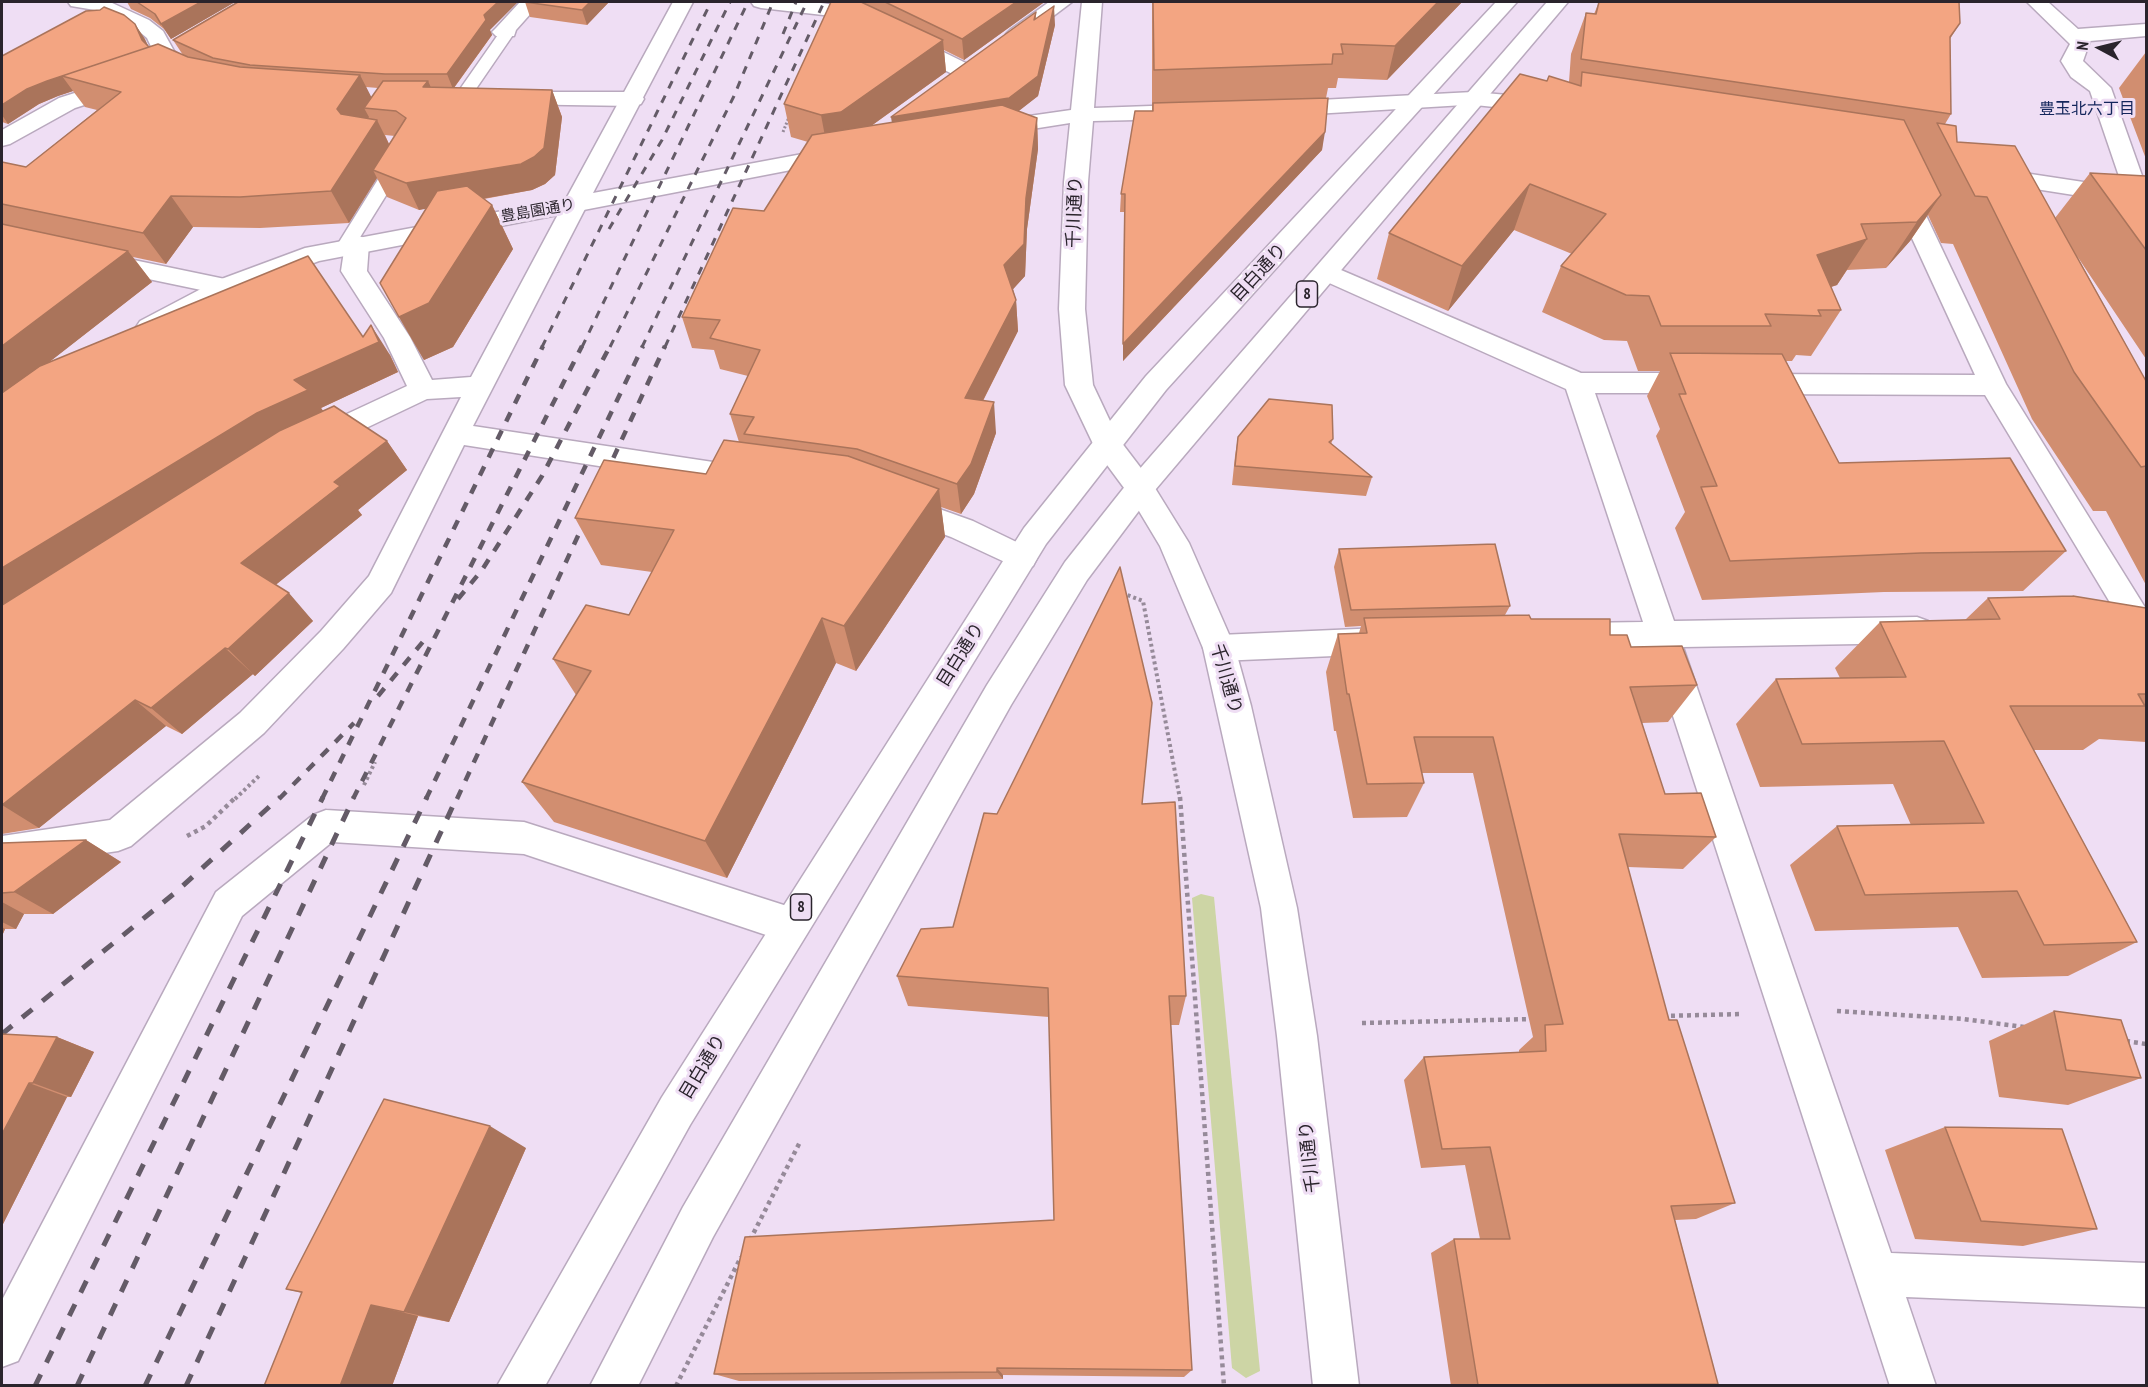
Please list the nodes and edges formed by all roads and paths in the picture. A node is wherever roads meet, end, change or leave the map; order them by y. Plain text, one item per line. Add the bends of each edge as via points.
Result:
1 (531, 2) edge
2 (683, 2) edge
3 (761, 2) edge
4 (1062, 2) edge
5 (1092, 2) edge
6 (1507, 2) edge
7 (1558, 2) edge
8 (2037, 2) edge
9 (116, 5) edge
10 (82, 11) edge
11 (2146, 30) edge
12 (507, 32) joint
13 (2073, 36) junction
14 (185, 42) edge
15 (1004, 44) edge
16 (985, 58) edge
17 (161, 68) junction
18 (216, 81) edge
19 (438, 99) edge
20 (461, 99) junction
21 (633, 99) junction
22 (1473, 99) junction
23 (1415, 104) junction
24 (793, 108) edge
25 (1563, 108) edge
26 (1260, 109) edge
27 (1202, 111) edge
28 (1081, 115) junction
29 (968, 133) edge
30 (2, 139) edge
31 (779, 141) dead end
32 (388, 145) edge
33 (861, 149) edge
34 (1887, 160) edge
35 (1967, 172) edge
36 (2144, 201) edge
37 (575, 205) junction
38 (351, 246) junction
39 (78, 256) edge
40 (1327, 272) junction
41 (225, 287) junction
42 (130, 338) edge
43 (1578, 382) junction
44 (1993, 385) junction
45 (482, 386) junction
46 (423, 390) junction
47 (455, 434) junction
48 (1106, 443) junction
49 (291, 452) edge
50 (778, 482) edge
51 (1140, 488) junction
52 (874, 496) edge
53 (1022, 558) junction
54 (1116, 595) edge
55 (2105, 627) edge
56 (2145, 629) edge
57 (1950, 630) edge
58 (1664, 634) junction
59 (1557, 637) edge
60 (1403, 641) edge
61 (1218, 648) junction
62 (260, 775) dead end
63 (216, 815) dead end
64 (2, 852) edge
65 (790, 926) junction
66 (804, 1134) dead end
67 (1877, 1274) junction
68 (2146, 1285) edge
69 (2, 1345) edge
70 (520, 1386) edge
71 (613, 1386) edge
72 (676, 1386) edge
73 (1224, 1386) edge
74 (1336, 1386) edge
75 (1913, 1386) edge

1 - 12 street via 503,32
2 - 21 street
3 - 16 street via 835,10 861,19 957,78
4 - 15 street
5 - 28 street, 千川通り
6 - 23 street, 目白通り / 8
7 - 22 street, 8
8 - 13 street
9 - 10 street
9 - 17 street via 156,34
11 - 13 street
12 - 20 lane
13 - 36 street via 2081,43 2072,61 2079,72 2100,88
14 - 17 street
17 - 18 street
17 - 30 street via 67,103
19 - 20 street
20 - 21 street
21 - 37 street
22 - 23 street
22 - 25 street
22 - 40 street, 8
23 - 26 street
23 - 48 street, 目白通り / 8 via 1156,383
24 - 31 path
27 - 28 street
28 - 29 street
28 - 48 street, 千川通り via 1072,309 1079,385
32 - 38 lane via 409,145
33 - 37 street, 豊島園通り
34 - 44 street
35 - 36 street
37 - 38 street, 豊島園通り
37 - 45 street
38 - 41 street, 豊島園通り via 314,254
38 - 46 street via 354,271 397,337
39 - 41 street
40 - 43 street
40 - 51 street, 8
41 - 42 street, 豊島園通り
43 - 44 street
43 - 58 street
44 - 56 street
45 - 46 street
45 - 47 street
46 - 49 street
47 - 50 street
47 - 64 street via 380,584 252,723 118,835
48 - 51 street, 千川通り
48 - 53 street, 目白通り / 8
51 - 61 street, 千川通り via 1174,543
51 - 71 street, 8 via 1076,571 999,695 698,1222
52 - 53 street via 962,529
53 - 65 street, 目白通り / 8
54 - 73 path via 1127,593 1143,601 1182,810
55 - 56 street
57 - 58 street
58 - 59 street
58 - 67 street
60 - 61 street
61 - 74 street, 千川通り via 1253,784 1279,908
62 - 63 path
65 - 69 street via 524,838 326,826 230,904
65 - 70 street, 目白通り / 8 via 676,1111
66 - 72 path
67 - 68 street
67 - 75 street

